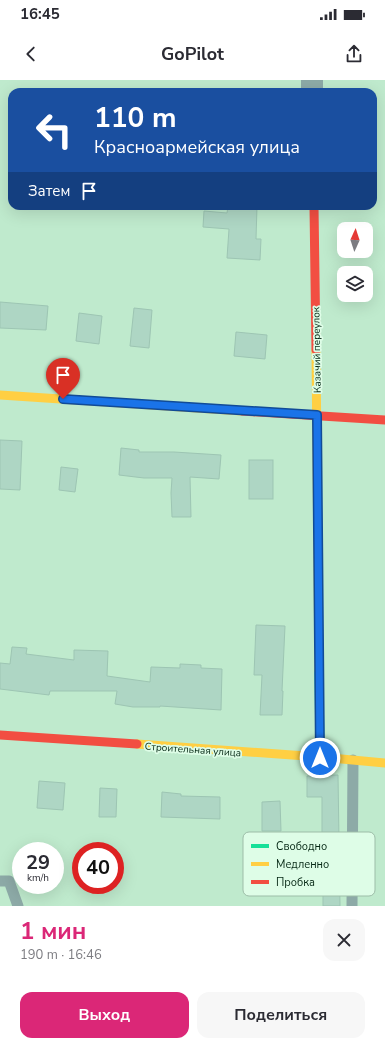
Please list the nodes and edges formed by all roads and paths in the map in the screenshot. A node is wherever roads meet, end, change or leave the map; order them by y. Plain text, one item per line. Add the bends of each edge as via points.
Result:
1 (314, 210) edge
2 (0, 394) edge
3 (317, 415) junction
4 (385, 420) edge
5 (0, 735) edge
6 (320, 758) junction
7 (353, 760) junction
8 (385, 763) edge
9 (353, 832) edge
10 (0, 881) edge
11 (352, 896) edge
12 (18, 906) edge
13 (352, 906) edge

1 - 3 street, Казачий переулок
2 - 3 street
3 - 4 street
3 - 6 street, Казачий переулок
5 - 6 street, Строительная улица
6 - 7 street, Строительная улица
7 - 8 street, Строительная улица
7 - 9 lane
10 - 12 lane via 9,881
11 - 13 lane

